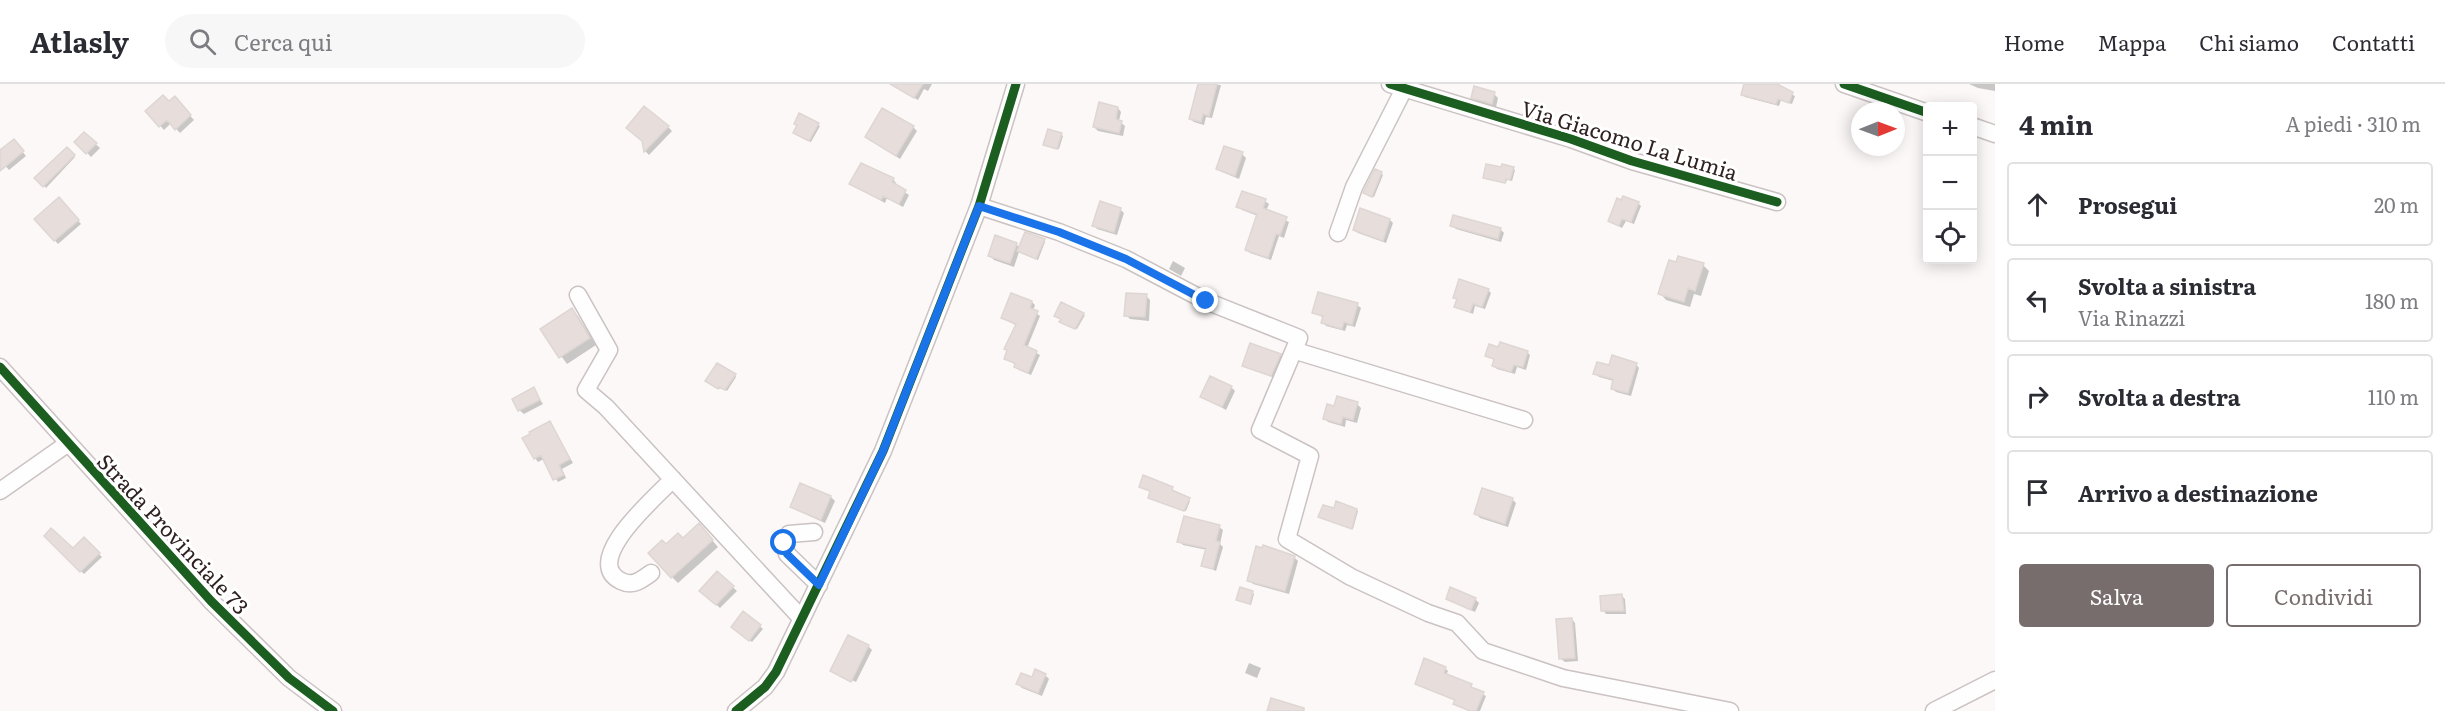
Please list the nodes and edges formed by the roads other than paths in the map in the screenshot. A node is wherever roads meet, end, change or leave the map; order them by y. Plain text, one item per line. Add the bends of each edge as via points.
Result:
1 (1016, 84) edge
2 (1844, 84) edge
3 (1397, 86) edge
4 (1923, 111) edge
5 (1977, 128) edge
6 (1995, 134) edge
7 (1777, 202) dead end
8 (979, 206) junction
9 (1338, 233) dead end
10 (578, 295) dead end
11 (1296, 351) junction
12 (0, 367) edge
13 (1524, 420) dead end
14 (67, 444) junction
15 (673, 479) junction
16 (0, 492) edge
17 (814, 532) dead end
18 (651, 573) dead end
19 (819, 585) junction
20 (802, 619) junction
21 (1995, 680) edge
22 (333, 711) edge
23 (736, 711) edge
24 (1730, 711) edge
25 (1934, 711) edge

1 - 8 street
2 - 4 street
3 - 7 street, Via Giacomo La Lumia via 1632,161
3 - 9 street
5 - 6 street
8 - 11 street via 1059,232 1137,264 1206,301 1299,338
8 - 19 street via 883,451
10 - 15 street via 609,350 586,390
11 - 13 street
11 - 24 street via 1260,430 1310,456 1287,539 1351,577 1457,623 1483,651 1563,678
12 - 14 street, Strada Provinciale 73
14 - 16 street
14 - 22 street, Strada Provinciale 73 via 211,601 289,678
15 - 18 street via 619,536 610,552 609,565 615,577 624,583 637,583
15 - 20 street
17 - 19 street via 789,534 784,543 787,554
19 - 20 street
20 - 23 street via 776,672 765,687
21 - 25 street

